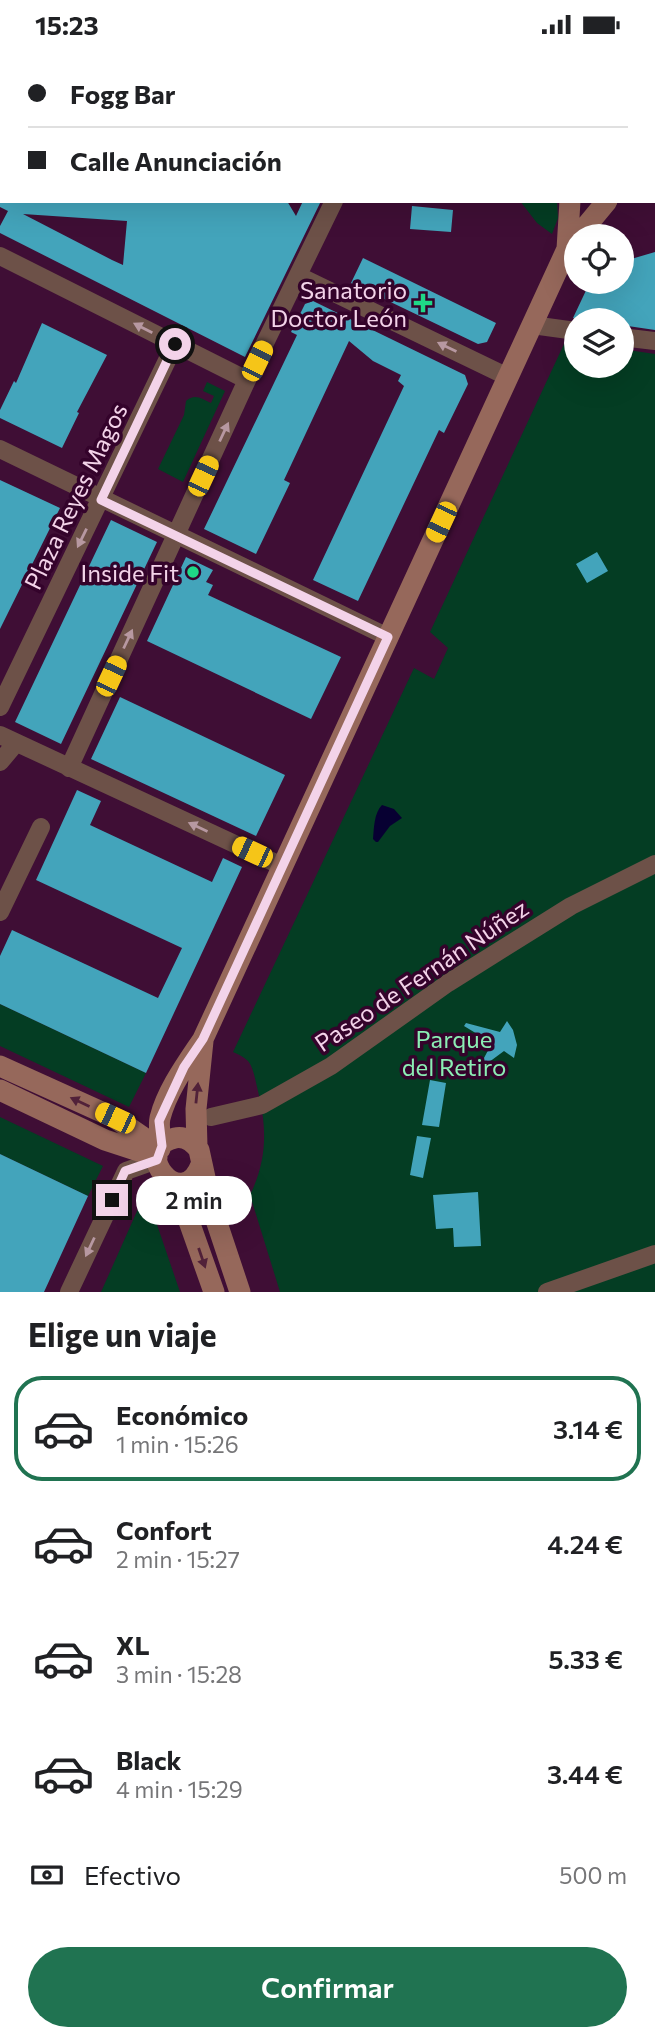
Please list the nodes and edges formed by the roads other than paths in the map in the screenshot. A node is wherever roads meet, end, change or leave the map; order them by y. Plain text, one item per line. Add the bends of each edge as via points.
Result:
1 (333, 203) edge
2 (570, 203) edge
3 (605, 203) edge
4 (572, 224) edge
5 (588, 224) edge
6 (0, 256) edge
7 (564, 261) edge
8 (299, 276) junction
9 (532, 325) junction
10 (564, 329) edge
11 (634, 339) edge
12 (655, 341) edge
13 (175, 344) junction
14 (508, 377) junction
15 (247, 380) junction
16 (0, 450) edge
17 (101, 500) junction
18 (176, 536) junction
19 (388, 637) junction
20 (0, 707) edge
21 (8, 739) edge
22 (0, 762) edge
23 (69, 768) junction
24 (41, 827) dead end
25 (655, 863) edge
26 (282, 866) junction
27 (0, 912) edge
28 (203, 1039) junction
29 (0, 1066) edge
30 (0, 1090) edge
31 (211, 1117) dead end
32 (159, 1153) junction
33 (199, 1156) junction
34 (169, 1180) junction
35 (655, 1254) edge
36 (69, 1292) edge
37 (214, 1292) edge
38 (240, 1292) edge
39 (547, 1292) edge

1 - 8 street
2 - 4 main road
3 - 5 main road
13 -> 6 street
7 - 9 main road
14 -> 8 street
8 - 15 street
9 - 10 street
9 - 14 main road
11 - 12 street
13 - 15 street
13 - 17 street, Plaza Reyes Magos
14 - 19 main road
18 -> 15 street
16 - 17 street
17 - 18 street
17 -> 20 street, Plaza Reyes Magos
18 - 19 street
23 -> 18 street
19 - 26 main road
21 - 22 street
21 - 23 street
26 -> 23 street
24 - 27 street
25 - 31 street, Paseo de Fernán Núñez via 571,906 448,982 319,1073 262,1105
26 - 28 main road
28 - 32 main road via 184,1067 159,1121
33 -> 28 main road via 196,1102
32 -> 29 main road via 115,1118
30 - 32 main road via 105,1140
32 - 33 main road via 181,1138 188,1140
32 - 34 main road via 161,1174
32 -> 36 street via 125,1171
33 - 34 main road via 198,1172 187,1181
33 - 38 main road
34 -> 37 main road
35 - 39 street

